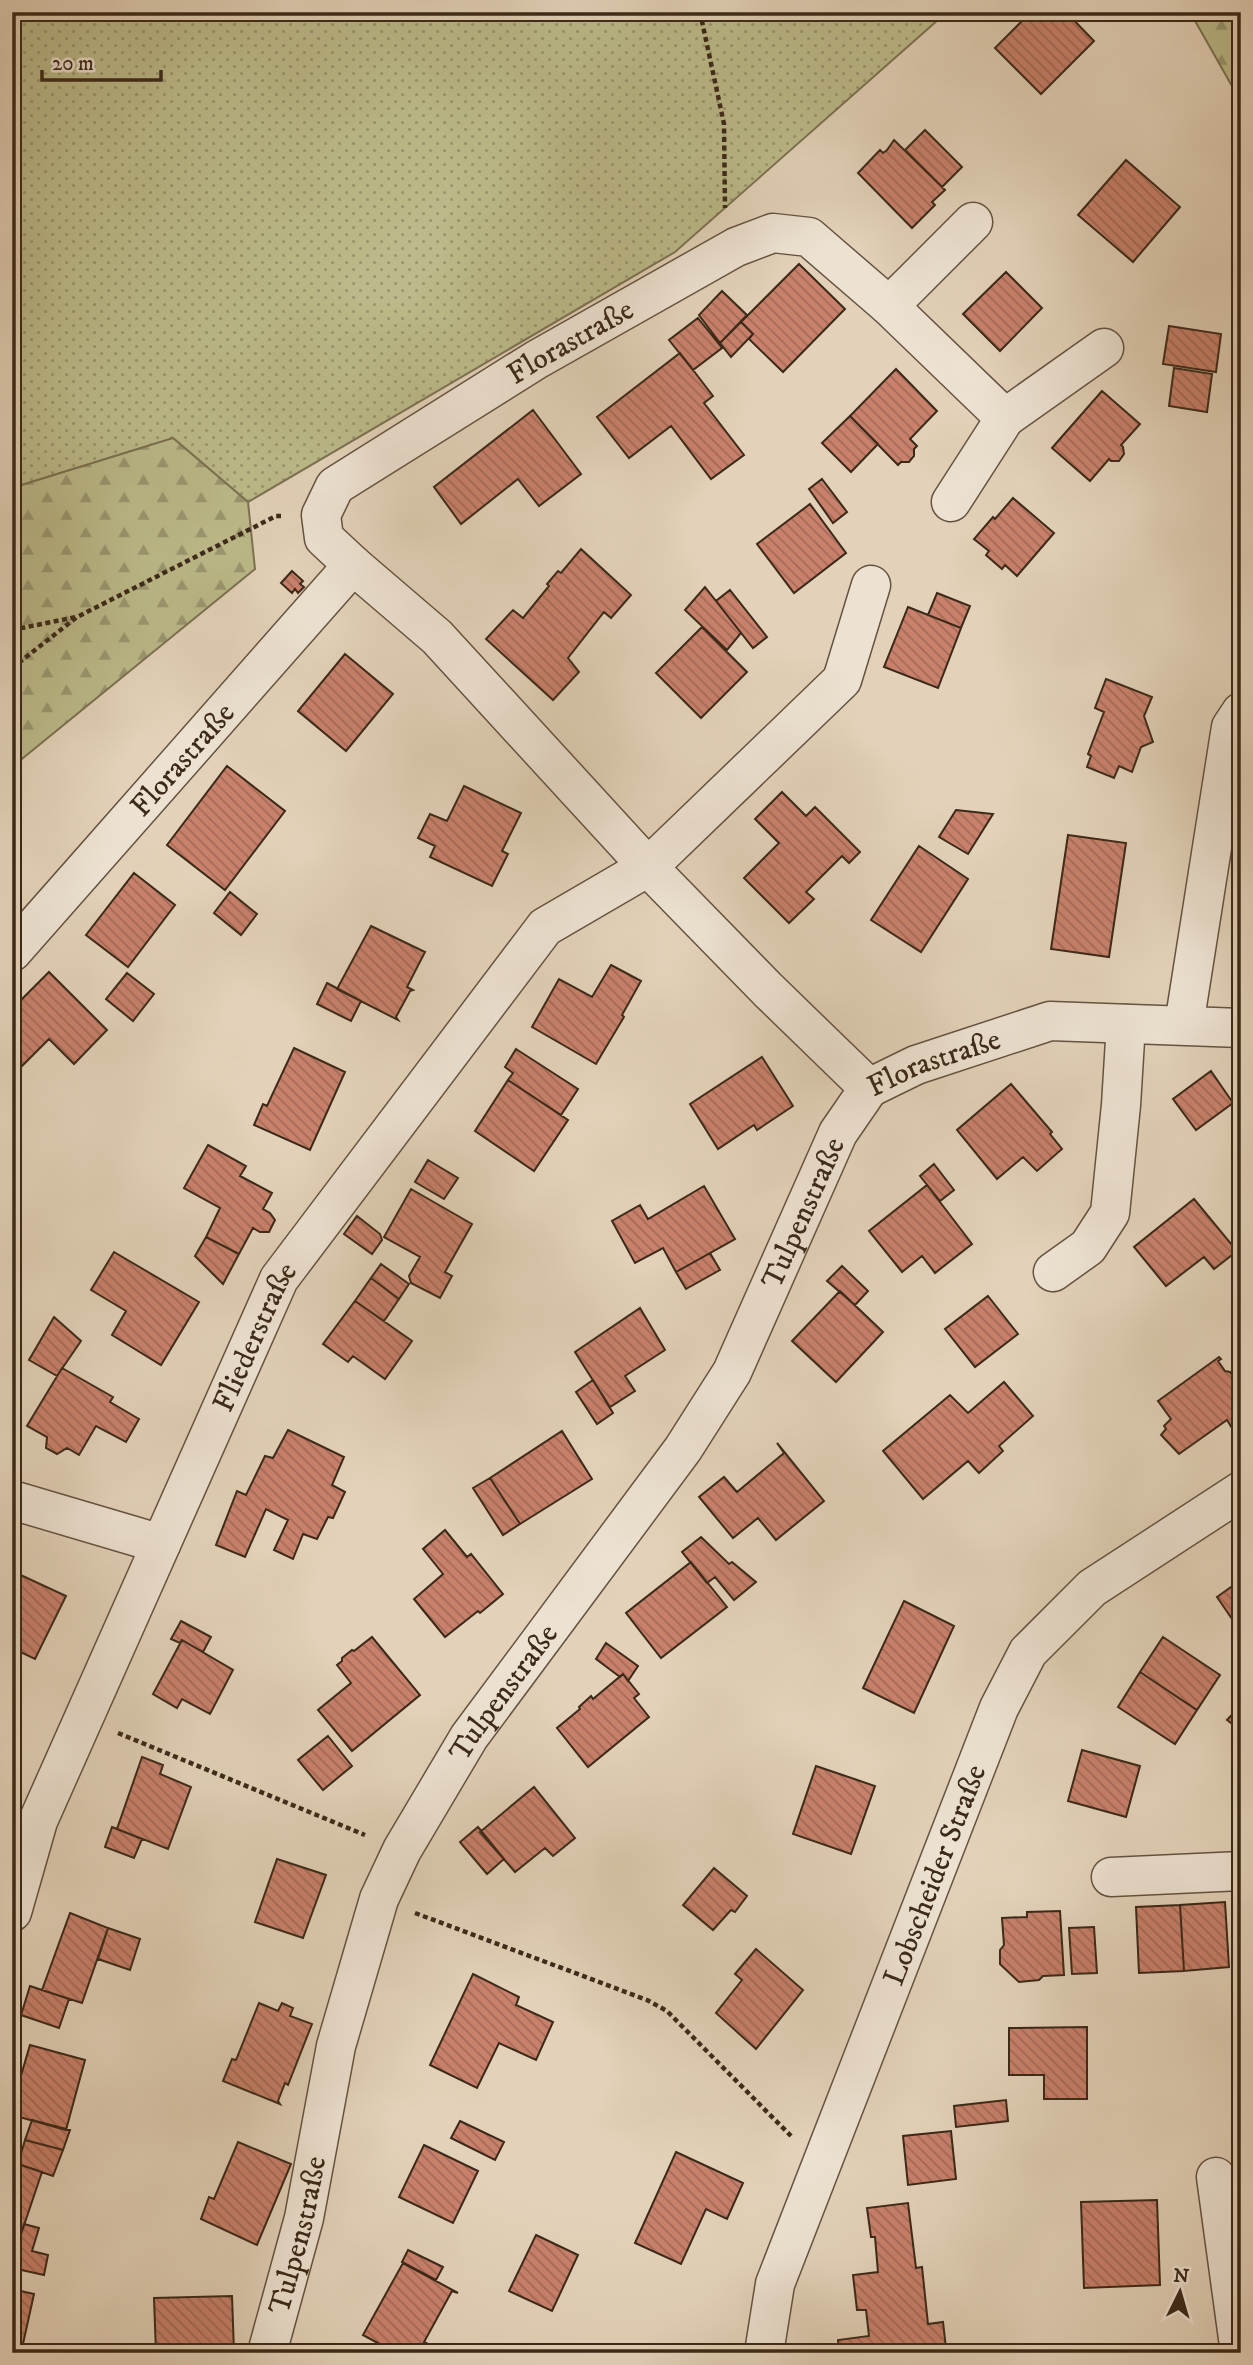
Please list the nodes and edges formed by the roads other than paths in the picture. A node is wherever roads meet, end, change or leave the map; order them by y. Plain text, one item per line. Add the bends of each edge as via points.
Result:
1 (973, 222) dead end
2 (889, 306) junction
3 (1104, 348) dead end
4 (1005, 418) junction
5 (951, 502) dead end
6 (353, 565) junction
7 (871, 585) dead end
8 (1241, 712) edge
9 (648, 867) junction
10 (12, 952) edge
11 (1126, 1024) junction
12 (1184, 1026) junction
13 (1241, 1028) edge
14 (869, 1088) junction
15 (1053, 1272) dead end
16 (1241, 1491) edge
17 (12, 1500) edge
18 (161, 1544) junction
19 (1241, 1871) edge
20 (1111, 1877) dead end
21 (12, 1912) edge
22 (1216, 2177) dead end
23 (1240, 2350) edge
24 (267, 2353) edge
25 (764, 2353) edge

1 - 2 street
2 - 4 street, Florastraße
2 - 6 street, Florastraße via 809,237 773,233 736,247 536,360 335,486 321,515 324,538
3 - 4 street
4 - 5 street
6 - 9 street, Florastraße via 437,637
6 - 10 street, Florastraße
7 - 9 street via 842,680
8 - 12 street via 1231,727
9 - 14 street, Florastraße
9 - 18 street, Fliederstraße via 545,927 279,1279
11 - 12 street, Florastraße
11 - 14 street, Florastraße via 1050,1021 916,1065
11 - 15 street via 1110,1213 1088,1247
12 - 13 street, Florastraße
14 - 24 street, Tulpenstraße via 838,1133 732,1372 683,1448 469,1737 402,1850 379,1899 336,2046 304,2218
16 - 25 street, Lobscheider Straße via 1093,1588 1028,1652 999,1708 775,2284
17 - 18 street
18 - 21 street, Fliederstraße via 38,1821
19 - 20 street
22 - 23 street

